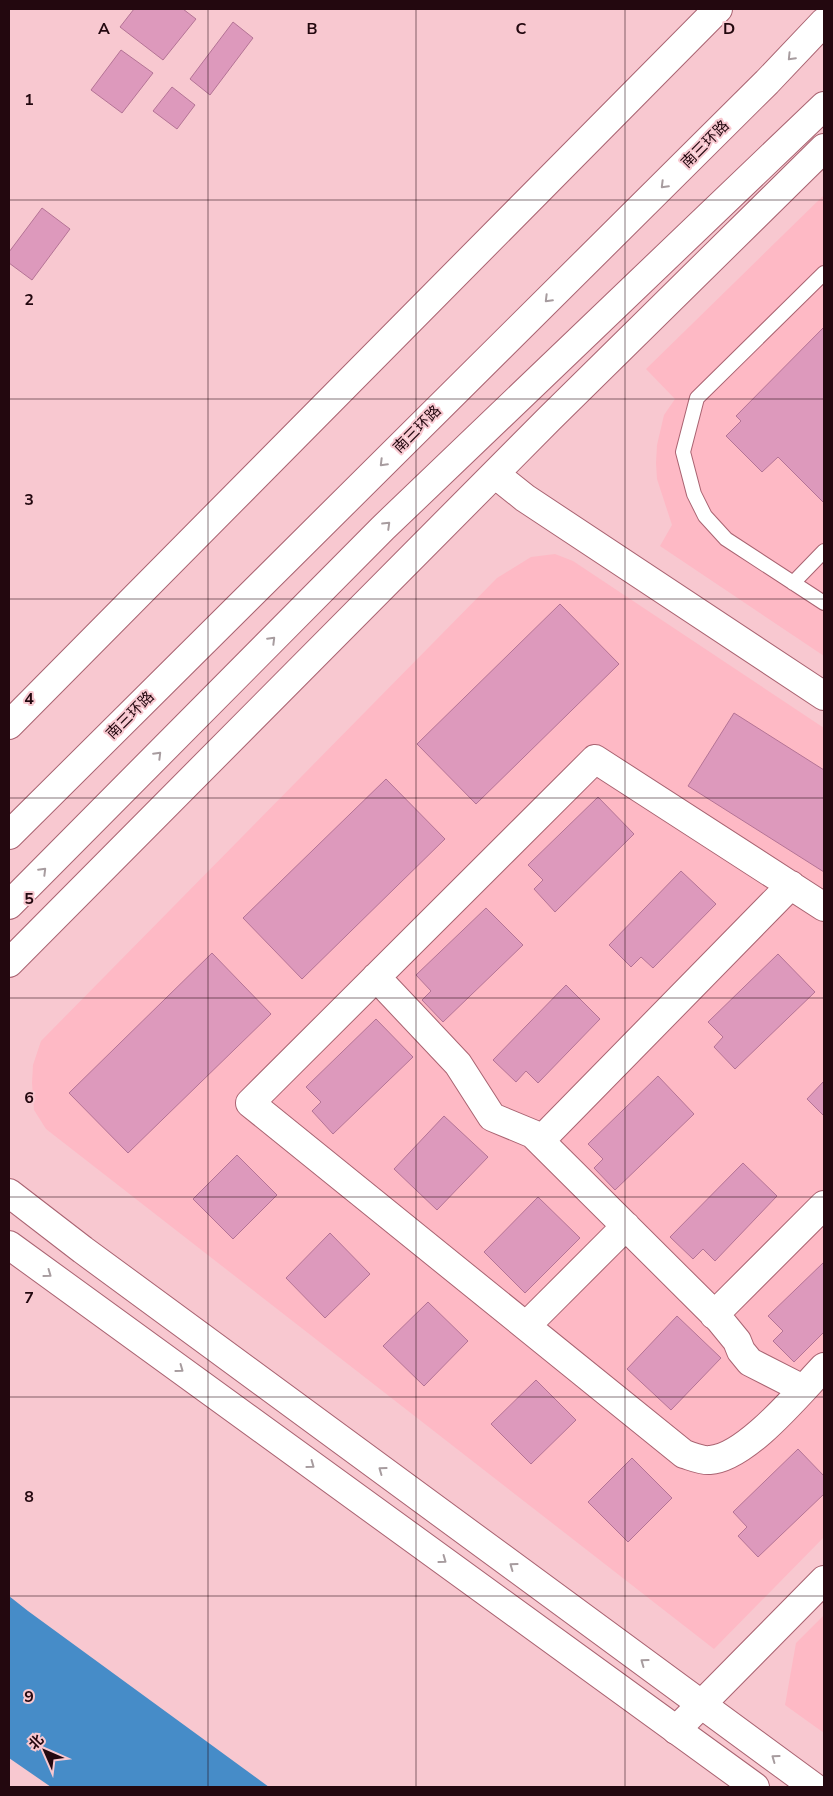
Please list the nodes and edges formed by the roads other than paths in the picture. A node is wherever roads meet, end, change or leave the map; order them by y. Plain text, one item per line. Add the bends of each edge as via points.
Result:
1 (718, 9) edge
2 (824, 22) edge
3 (824, 106) edge
4 (824, 148) edge
5 (824, 273) edge
6 (494, 474) junction
7 (824, 551) edge
8 (793, 583) junction
9 (824, 604) edge
10 (824, 696) edge
11 (9, 725) edge
12 (9, 835) edge
13 (790, 885) junction
14 (9, 905) edge
15 (824, 907) edge
16 (9, 964) edge
17 (376, 977) junction
18 (540, 1141) junction
19 (9, 1193) edge
20 (824, 1206) edge
21 (626, 1226) junction
22 (9, 1245) edge
23 (714, 1315) junction
24 (526, 1326) junction
25 (824, 1367) edge
26 (803, 1389) junction
27 (824, 1580) edge
28 (701, 1704) junction
29 (676, 1730) junction
30 (755, 1787) edge
31 (814, 1787) edge

1 - 11 street
2 -> 12 street, 南三环路
14 -> 3 street via 383,528
4 - 6 street
5 - 8 lane via 697,398 683,452 694,494 705,516 726,539
6 - 10 street
6 - 16 street
7 - 8 lane
8 - 9 lane
13 - 15 street
13 - 17 street via 595,759
13 - 18 street
17 - 18 street via 458,1064 492,1117 533,1134
17 - 24 street via 250,1103
18 - 21 street
28 -> 19 street
20 - 23 street
21 - 23 street
21 - 24 street
22 -> 29 street
23 - 26 street via 750,1362
24 - 26 street via 684,1454 709,1460 726,1456 754,1439
25 - 26 street
27 - 28 street
28 - 29 street
31 -> 28 street
29 - 30 street

